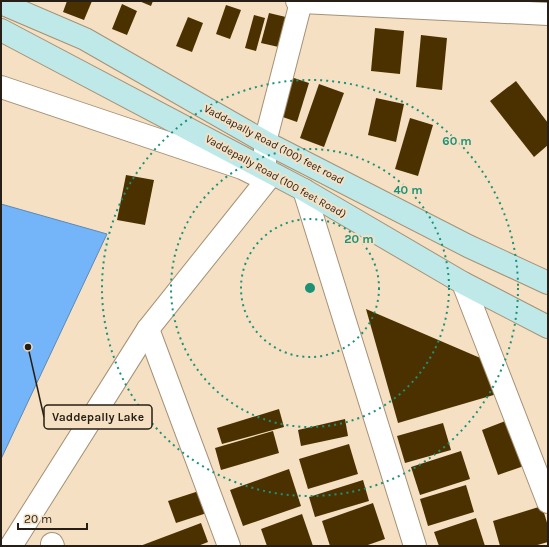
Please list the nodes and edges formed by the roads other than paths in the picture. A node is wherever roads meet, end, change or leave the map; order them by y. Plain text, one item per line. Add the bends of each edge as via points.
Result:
1 (299, 2) edge
2 (1, 3) edge
3 (548, 14) edge
4 (1, 30) edge
5 (1, 87) edge
6 (265, 142) junction
7 (266, 174) junction
8 (304, 190) junction
9 (548, 283) edge
10 (463, 284) junction
11 (548, 327) edge
12 (148, 329) junction
13 (548, 502) edge
14 (11, 546) edge
15 (229, 546) edge
16 (415, 546) edge

1 - 3 street
1 - 6 street
2 - 6 main road, Vaddapally Road (100) feet road via 85,39
4 - 7 main road, Vaddepally Road (100 feet Road)
5 - 7 street
6 - 7 street
6 - 9 main road, Vaddapally Road (100) feet road via 468,246
7 - 8 main road, Vaddepally Road (100 feet Road)
7 - 12 street
8 - 10 main road, Vaddepally Road (100 feet Road)
8 - 16 street
10 - 11 main road, Vaddepally Road (100 feet Road)
10 - 13 street
12 - 14 street
12 - 15 street

